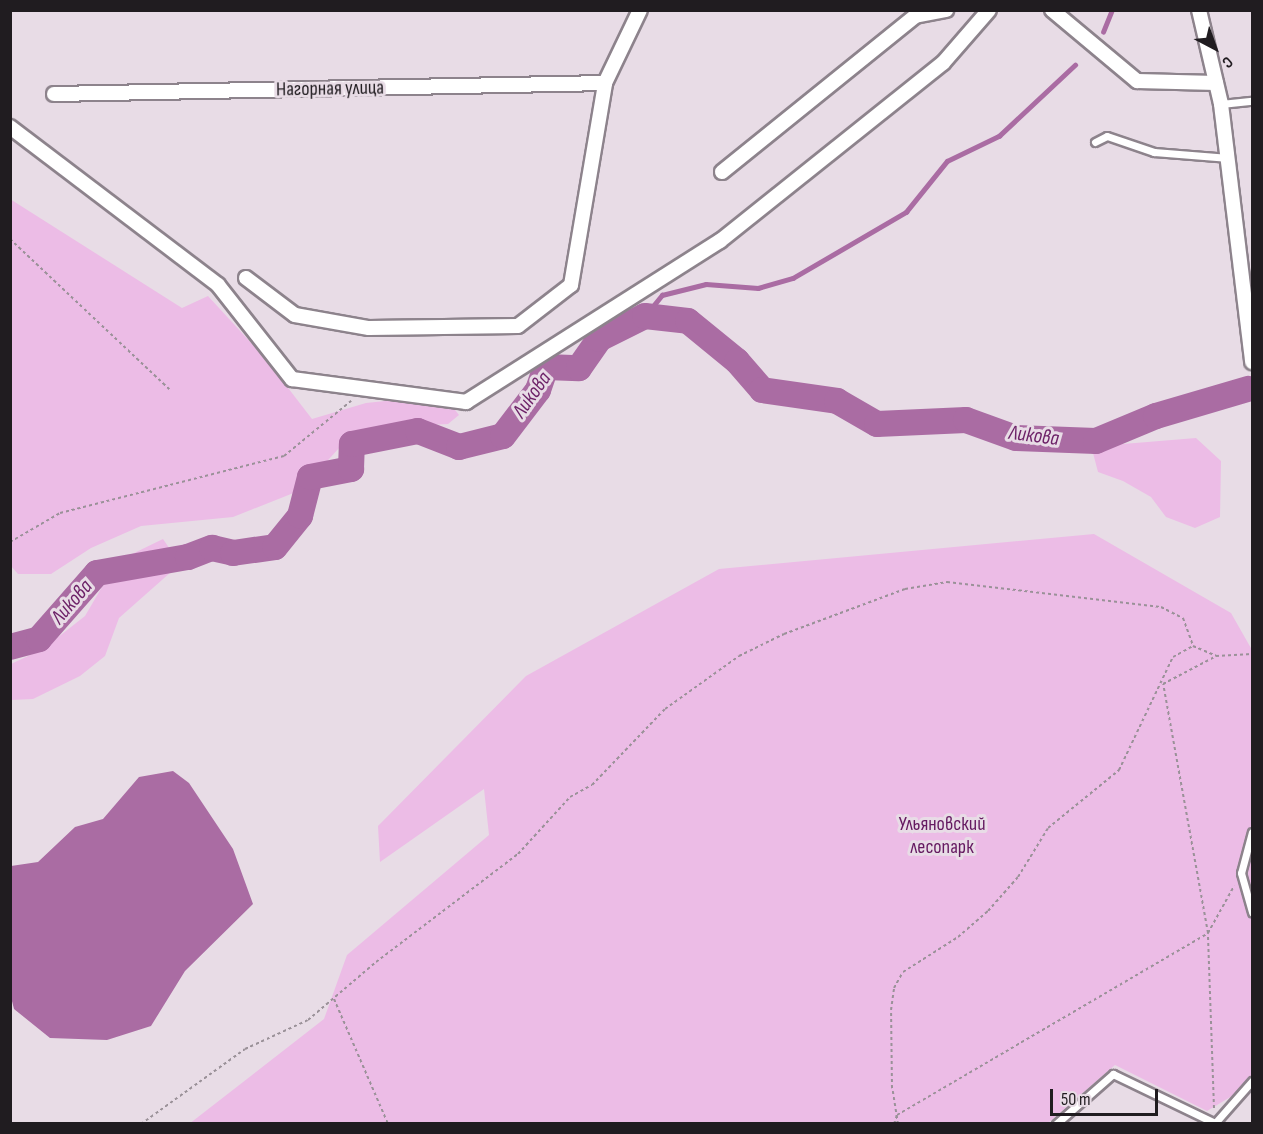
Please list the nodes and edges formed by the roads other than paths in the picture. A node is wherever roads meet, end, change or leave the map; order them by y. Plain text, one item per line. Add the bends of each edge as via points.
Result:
1 (640, 10) edge
2 (946, 10) edge
3 (988, 10) edge
4 (1052, 10) edge
5 (1199, 10) edge
6 (605, 82) junction
7 (1216, 83) junction
8 (54, 94) dead end
9 (1252, 101) edge
10 (1221, 104) junction
11 (10, 127) edge
12 (1095, 142) dead end
13 (1229, 158) junction
14 (722, 172) dead end
15 (246, 278) dead end
16 (1252, 362) edge
17 (1252, 832) edge
18 (1252, 912) edge
19 (1252, 1081) edge
20 (1215, 1123) edge
21 (1056, 1124) edge

1 - 6 street
2 - 14 street via 915,16
3 - 11 street via 943,63 720,241 466,402 292,379 218,285
4 - 7 street via 1137,81
5 - 7 street
6 - 8 street, Нагорная улица
6 - 15 street via 571,285 518,326 369,328 295,315
7 - 10 street
9 - 10 lane
10 - 13 street
12 - 13 lane via 1107,136 1154,152
13 - 16 street
17 - 18 lane via 1241,873
19 - 20 lane
20 - 21 lane via 1113,1074

